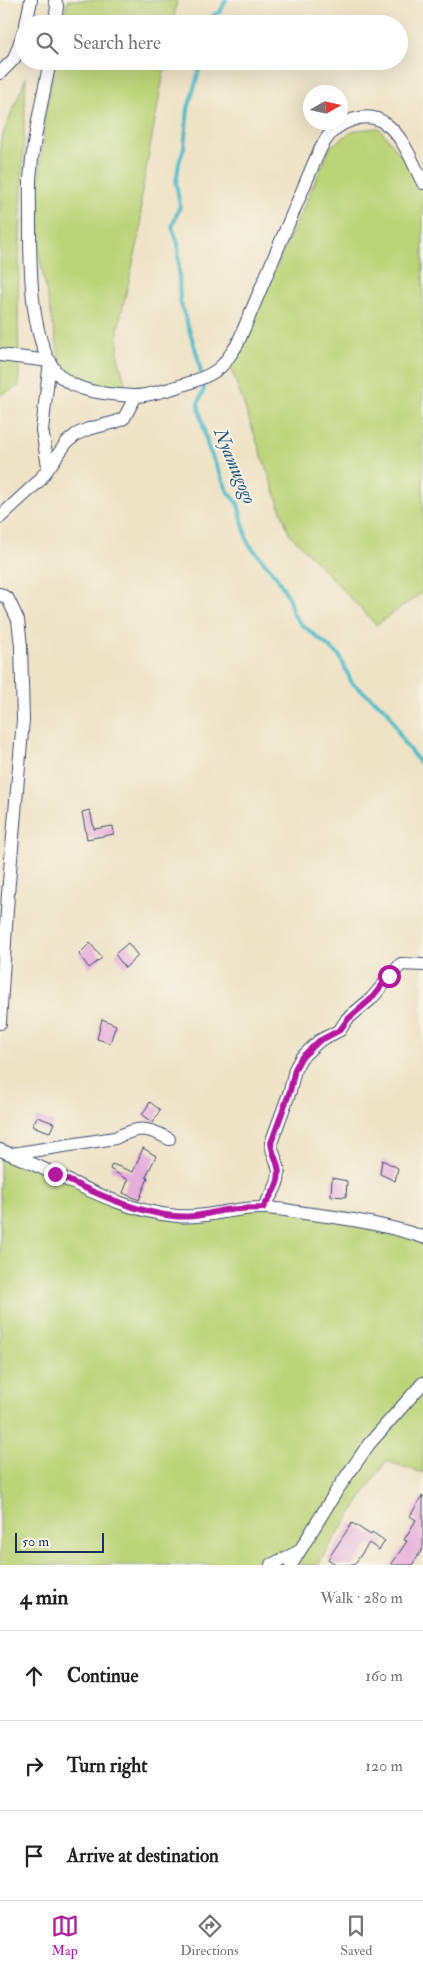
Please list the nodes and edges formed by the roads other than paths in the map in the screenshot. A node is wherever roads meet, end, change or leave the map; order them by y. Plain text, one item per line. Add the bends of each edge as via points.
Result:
1 (31, 0) edge
2 (57, 2) edge
3 (28, 15) edge
4 (56, 15) edge
5 (15, 56) edge
6 (48, 70) edge
7 (0, 73) edge
8 (423, 183) edge
9 (0, 355) edge
10 (50, 361) junction
11 (136, 396) junction
12 (48, 466) junction
13 (0, 517) edge
14 (0, 594) edge
15 (4, 893) edge
16 (423, 964) edge
17 (0, 1023) edge
18 (169, 1139) dead end
19 (0, 1150) edge
20 (12, 1154) junction
21 (263, 1208) junction
22 (423, 1236) edge
23 (423, 1382) edge
24 (299, 1551) junction
25 (271, 1565) edge
26 (290, 1565) edge

1 - 3 street
2 - 4 street
5 - 7 street
6 - 10 street via 30,171 30,224 37,325
8 - 11 street via 404,146 385,123 363,117 336,128 325,140 237,345 226,360 218,369 201,377
9 - 10 street
10 - 11 street via 60,376 77,386 100,393
10 - 12 street via 42,430
11 - 12 street via 124,418 77,434
12 - 13 street via 39,481
14 - 15 street via 8,599 18,620 23,720
15 - 17 street
16 - 21 street via 401,964 340,1030 319,1041 301,1058 271,1143 279,1169 278,1185
18 - 20 street via 139,1128 115,1138
19 - 20 street
20 - 21 street via 105,1198 151,1211 194,1216
21 - 22 street via 393,1227
23 - 24 street via 369,1444
24 - 25 street
24 - 26 street

